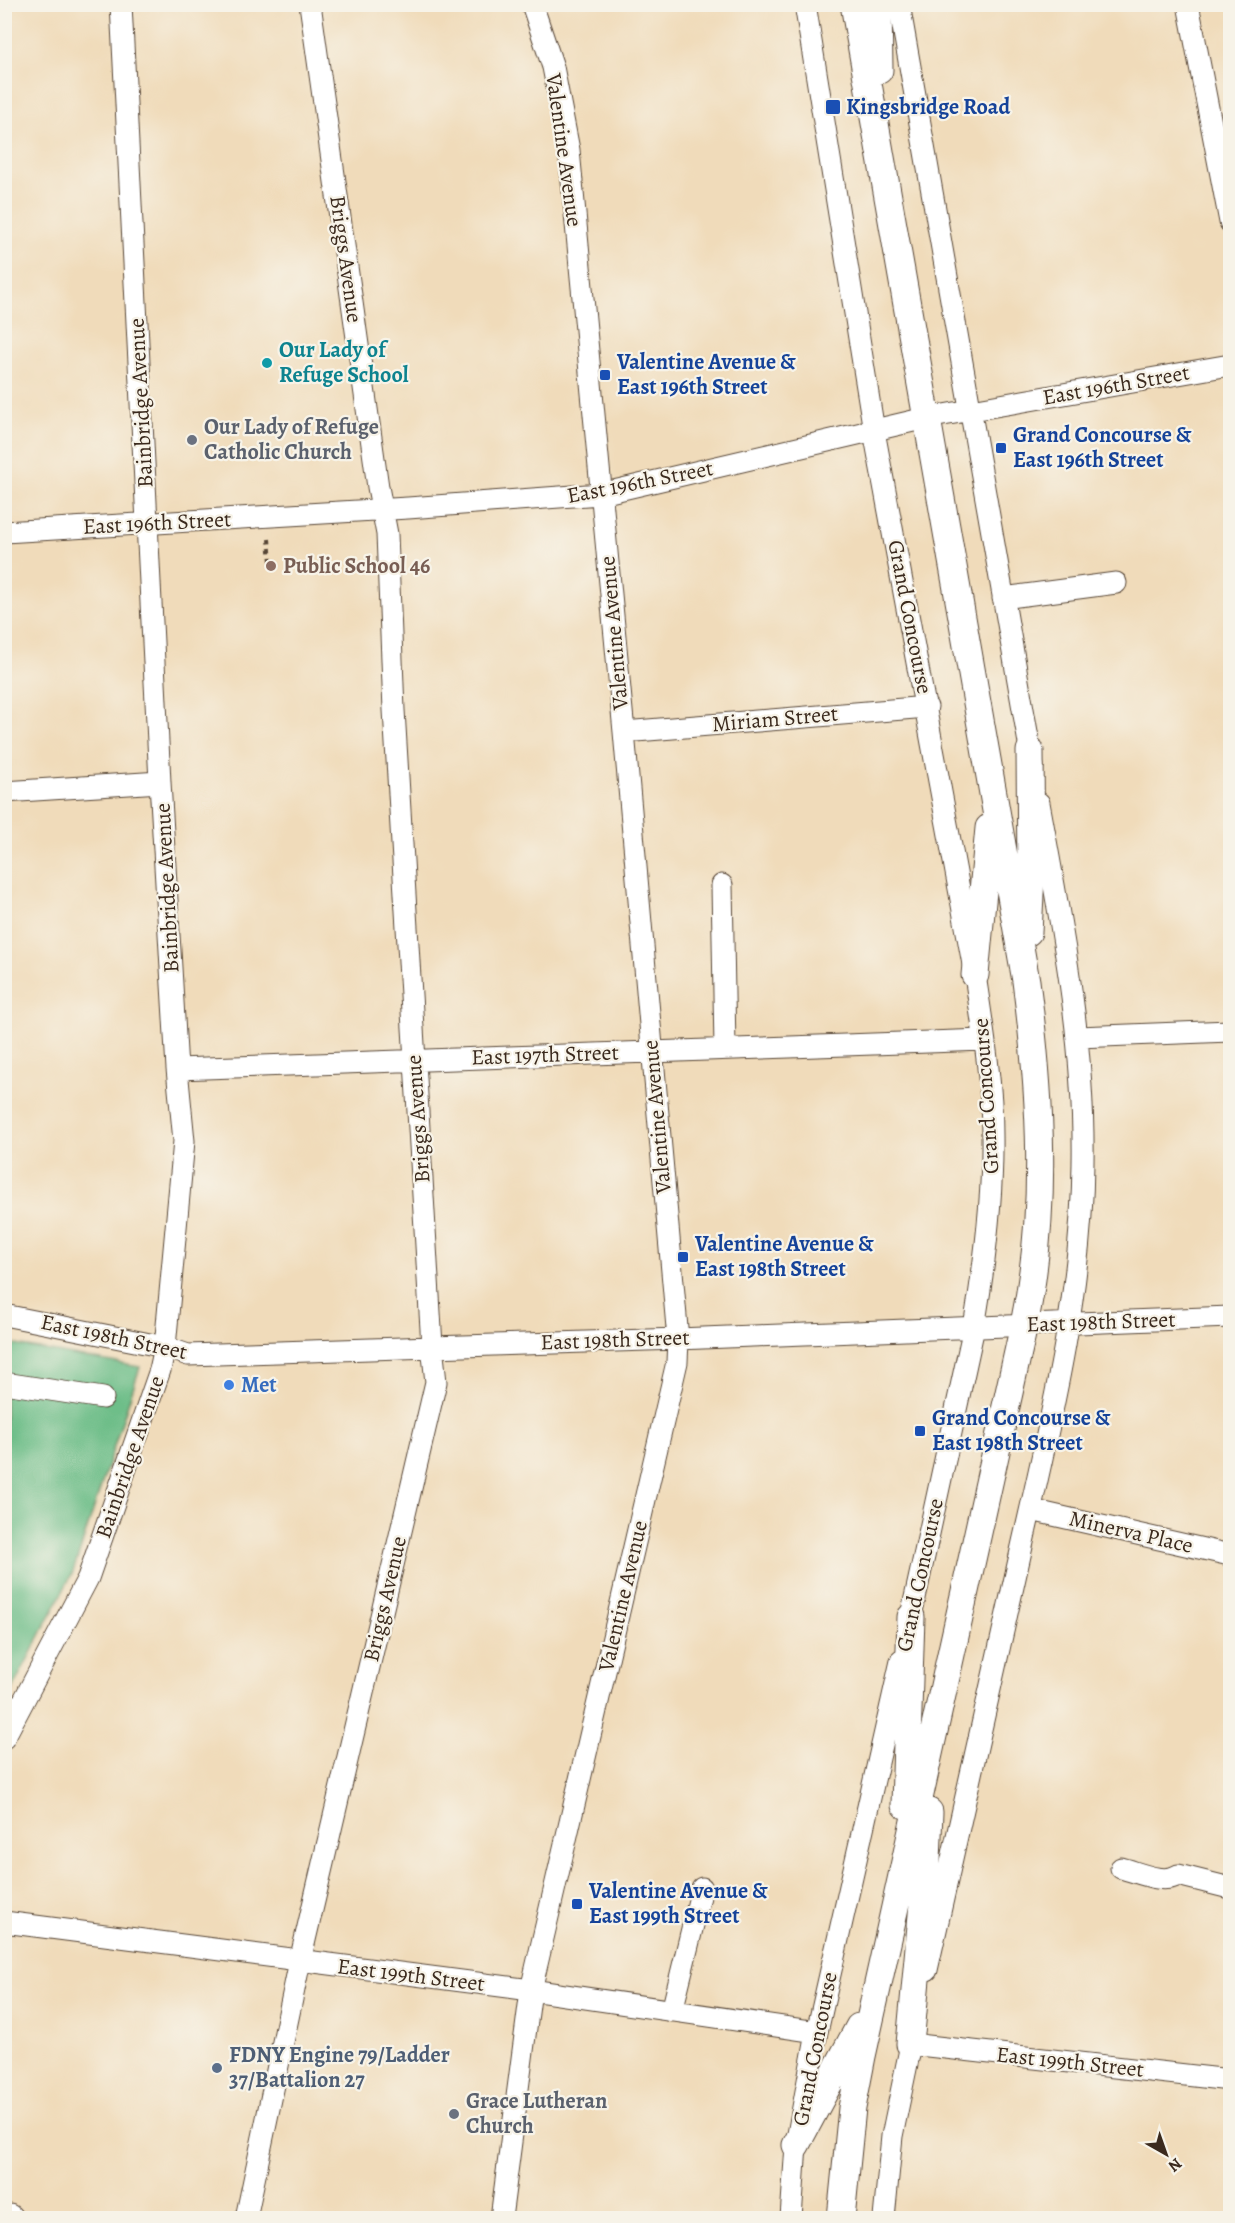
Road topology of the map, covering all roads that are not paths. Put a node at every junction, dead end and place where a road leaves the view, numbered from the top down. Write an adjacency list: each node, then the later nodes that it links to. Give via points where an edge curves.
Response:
1 (121, 4): 19 (street, Bainbridge Avenue)
2 (310, 4): 18 (street, Briggs Avenue)
3 (532, 4): 17 (street, Valentine Avenue, via 553,67 569,150)
4 (805, 4): 16 (street, Grand Concourse)
5 (836, 4): 10 (main road)
6 (854, 4): 10 (main road)
7 (878, 4): 11 (main road)
8 (899, 4): 14 (street)
9 (1188, 4): 12 (street)
10 (873, 106): 11 (main road)
11 (880, 146): 15 (main road)
12 (1230, 222)
13 (1230, 365): 14 (street, East 196th Street)
14 (970, 409): 15 (street, East 196th Street); 22 (street)
15 (926, 418): 16 (street, East 196th Street); 28 (main road)
16 (874, 431): 17 (street, East 196th Street); 23 (street, Grand Concourse)
17 (600, 494): 18 (street, East 196th Street); 24 (street, Valentine Avenue)
18 (381, 509): 19 (street, East 196th Street); 37 (street, Briggs Avenue, via 387,534)
19 (147, 524): 20 (street, East 196th Street); 26 (street, Bainbridge Avenue)
20 (4, 532)
21 (1116, 583): 22 (street)
22 (1003, 598): 25 (street)
23 (927, 707): 24 (street, Miriam Street); 30 (street, Grand Concourse)
24 (624, 732): 36 (street, Valentine Avenue)
25 (1030, 751): 31 (main road, via 1031,876); 33 (street)
26 (160, 782): 27 (street); 38 (street, Bainbridge Avenue)
27 (4, 792)
28 (993, 794): 30 (main road); 31 (main road)
29 (722, 885): 35 (street)
30 (975, 975): 34 (street, Grand Concourse)
31 (1026, 981): 42 (main road, via 1038,1097 1040,1197 1033,1284)
32 (1230, 1031): 33 (street)
33 (1078, 1037): 41 (street, via 1083,1166)
34 (984, 1040): 35 (street, East 197th Street); 43 (street, Grand Concourse, via 993,1133 992,1184)
35 (725, 1048): 36 (street, East 197th Street)
36 (651, 1051): 37 (street, East 197th Street); 44 (street, Valentine Avenue)
37 (415, 1060): 38 (street, East 197th Street); 45 (street, Briggs Avenue)
38 (177, 1069): 46 (street, Bainbridge Avenue, via 184,1141)
39 (4, 1315): 46 (street, East 198th Street)
40 (1230, 1317): 41 (street, East 198th Street)
41 (1070, 1323): 42 (street, East 198th Street); 49 (street)
42 (1024, 1325): 43 (street, East 198th Street); 53 (main road)
43 (974, 1328): 44 (street, East 198th Street); 51 (street, Grand Concourse)
44 (678, 1339): 45 (street, East 198th Street); 60 (street, Valentine Avenue, via 677,1362)
45 (432, 1346): 46 (street, East 198th Street, via 188,1355); 59 (street, Briggs Avenue, via 436,1382)
46 (165, 1347): 52 (street, Bainbridge Avenue, via 88,1578)
47 (4, 1383): 48 (street)
48 (103, 1398)
49 (1031, 1510): 50 (street, Minerva Place); 64 (street)
50 (1230, 1555)
51 (911, 1617): 54 (main road); 63 (street, Grand Concourse)
52 (4, 1738)
53 (933, 1738): 54 (main road); 64 (main road, via 927,1861)
54 (903, 1868): 61 (main road)
55 (1121, 1868): 57 (street, via 1164,1879 1178,1875)
56 (702, 1887): 62 (street)
57 (1230, 1888)
58 (4, 1922): 59 (street, East 199th Street)
59 (300, 1961): 60 (street, East 199th Street); 69 (street, Briggs Avenue)
60 (531, 1990): 62 (street, East 199th Street); 70 (street, Valentine Avenue)
61 (873, 1999): 66 (main road); 72 (main road, via 852,2108)
62 (672, 2011): 63 (street, East 199th Street)
63 (817, 2032): 66 (street, Grand Concourse)
64 (910, 2044): 65 (street, East 199th Street); 73 (street, via 892,2136)
65 (1230, 2080)
66 (796, 2145): 71 (street, Grand Concourse)
67 (4, 2218): 68 (main road)
68 (9, 2218)
69 (246, 2218)
70 (501, 2218)
71 (790, 2218)
72 (842, 2218)
73 (884, 2218)

